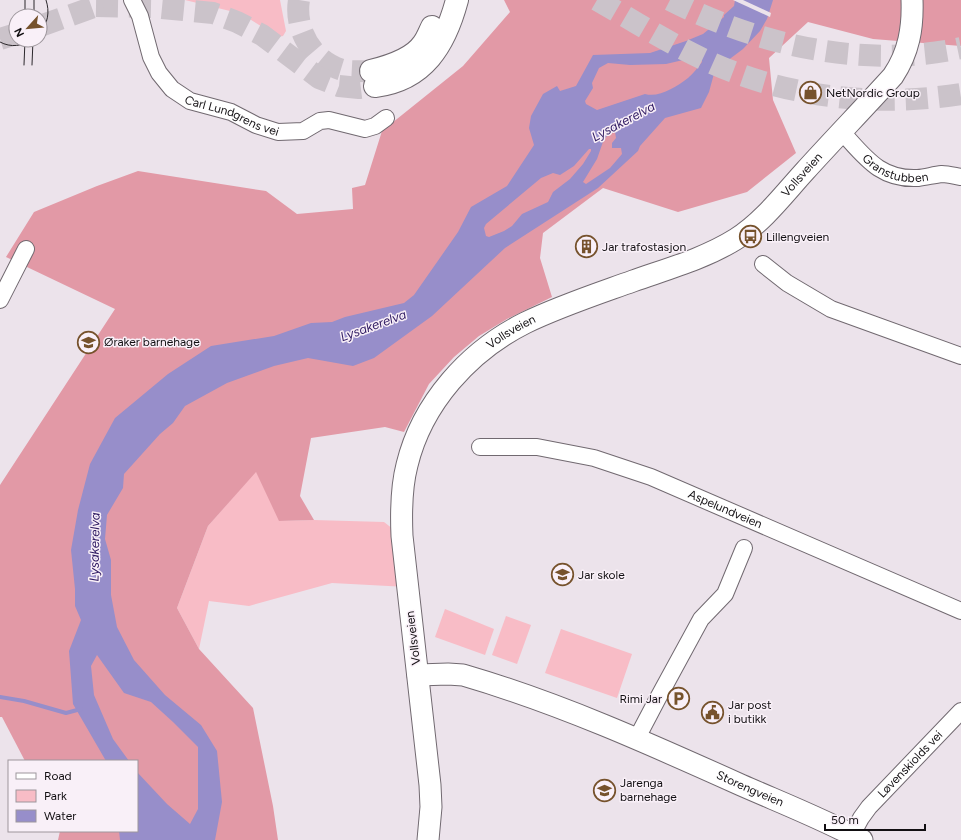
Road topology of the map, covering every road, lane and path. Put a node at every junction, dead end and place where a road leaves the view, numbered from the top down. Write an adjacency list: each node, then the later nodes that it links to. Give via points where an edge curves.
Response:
1 (132, 0): 5 (street, Carl Lundgrens vei, via 140,16 156,68 172,89 190,101 231,112 256,125 278,132 302,131 320,121 329,120 365,129)
2 (442, 0): 3 (highway, via 423,45 373,79 385,85 423,66 436,51 447,31)
3 (457, 0)
4 (912, 0): 6 (main road, Vollsveien, via 911,36 903,59 893,76)
5 (386, 118)
6 (842, 132): 7 (street, Granstubben, via 874,166 888,174 904,178 943,174); 15 (main road, Vollsveien, via 771,208 737,238 701,256 524,323 481,351 443,390 418,432 408,460 403,488 402,536)
7 (961, 177)
8 (26, 249): 10 (street)
9 (763, 264): 11 (street, via 787,283 831,308)
10 (0, 300)
11 (961, 356)
12 (480, 447): 14 (street, Aspelundveien, via 537,447 594,458 651,477)
13 (744, 548): 17 (street, via 724,594 701,619)
14 (961, 611)
15 (418, 675): 17 (main road, Storengveien, via 463,675 558,707); 19 (main road, Vollsveien, via 430,785)
16 (961, 711): 18 (street, Løvenskiolds vei, via 869,807 861,818)
17 (637, 738): 18 (main road, Storengveien, via 826,821)
18 (854, 838)
19 (428, 840)

